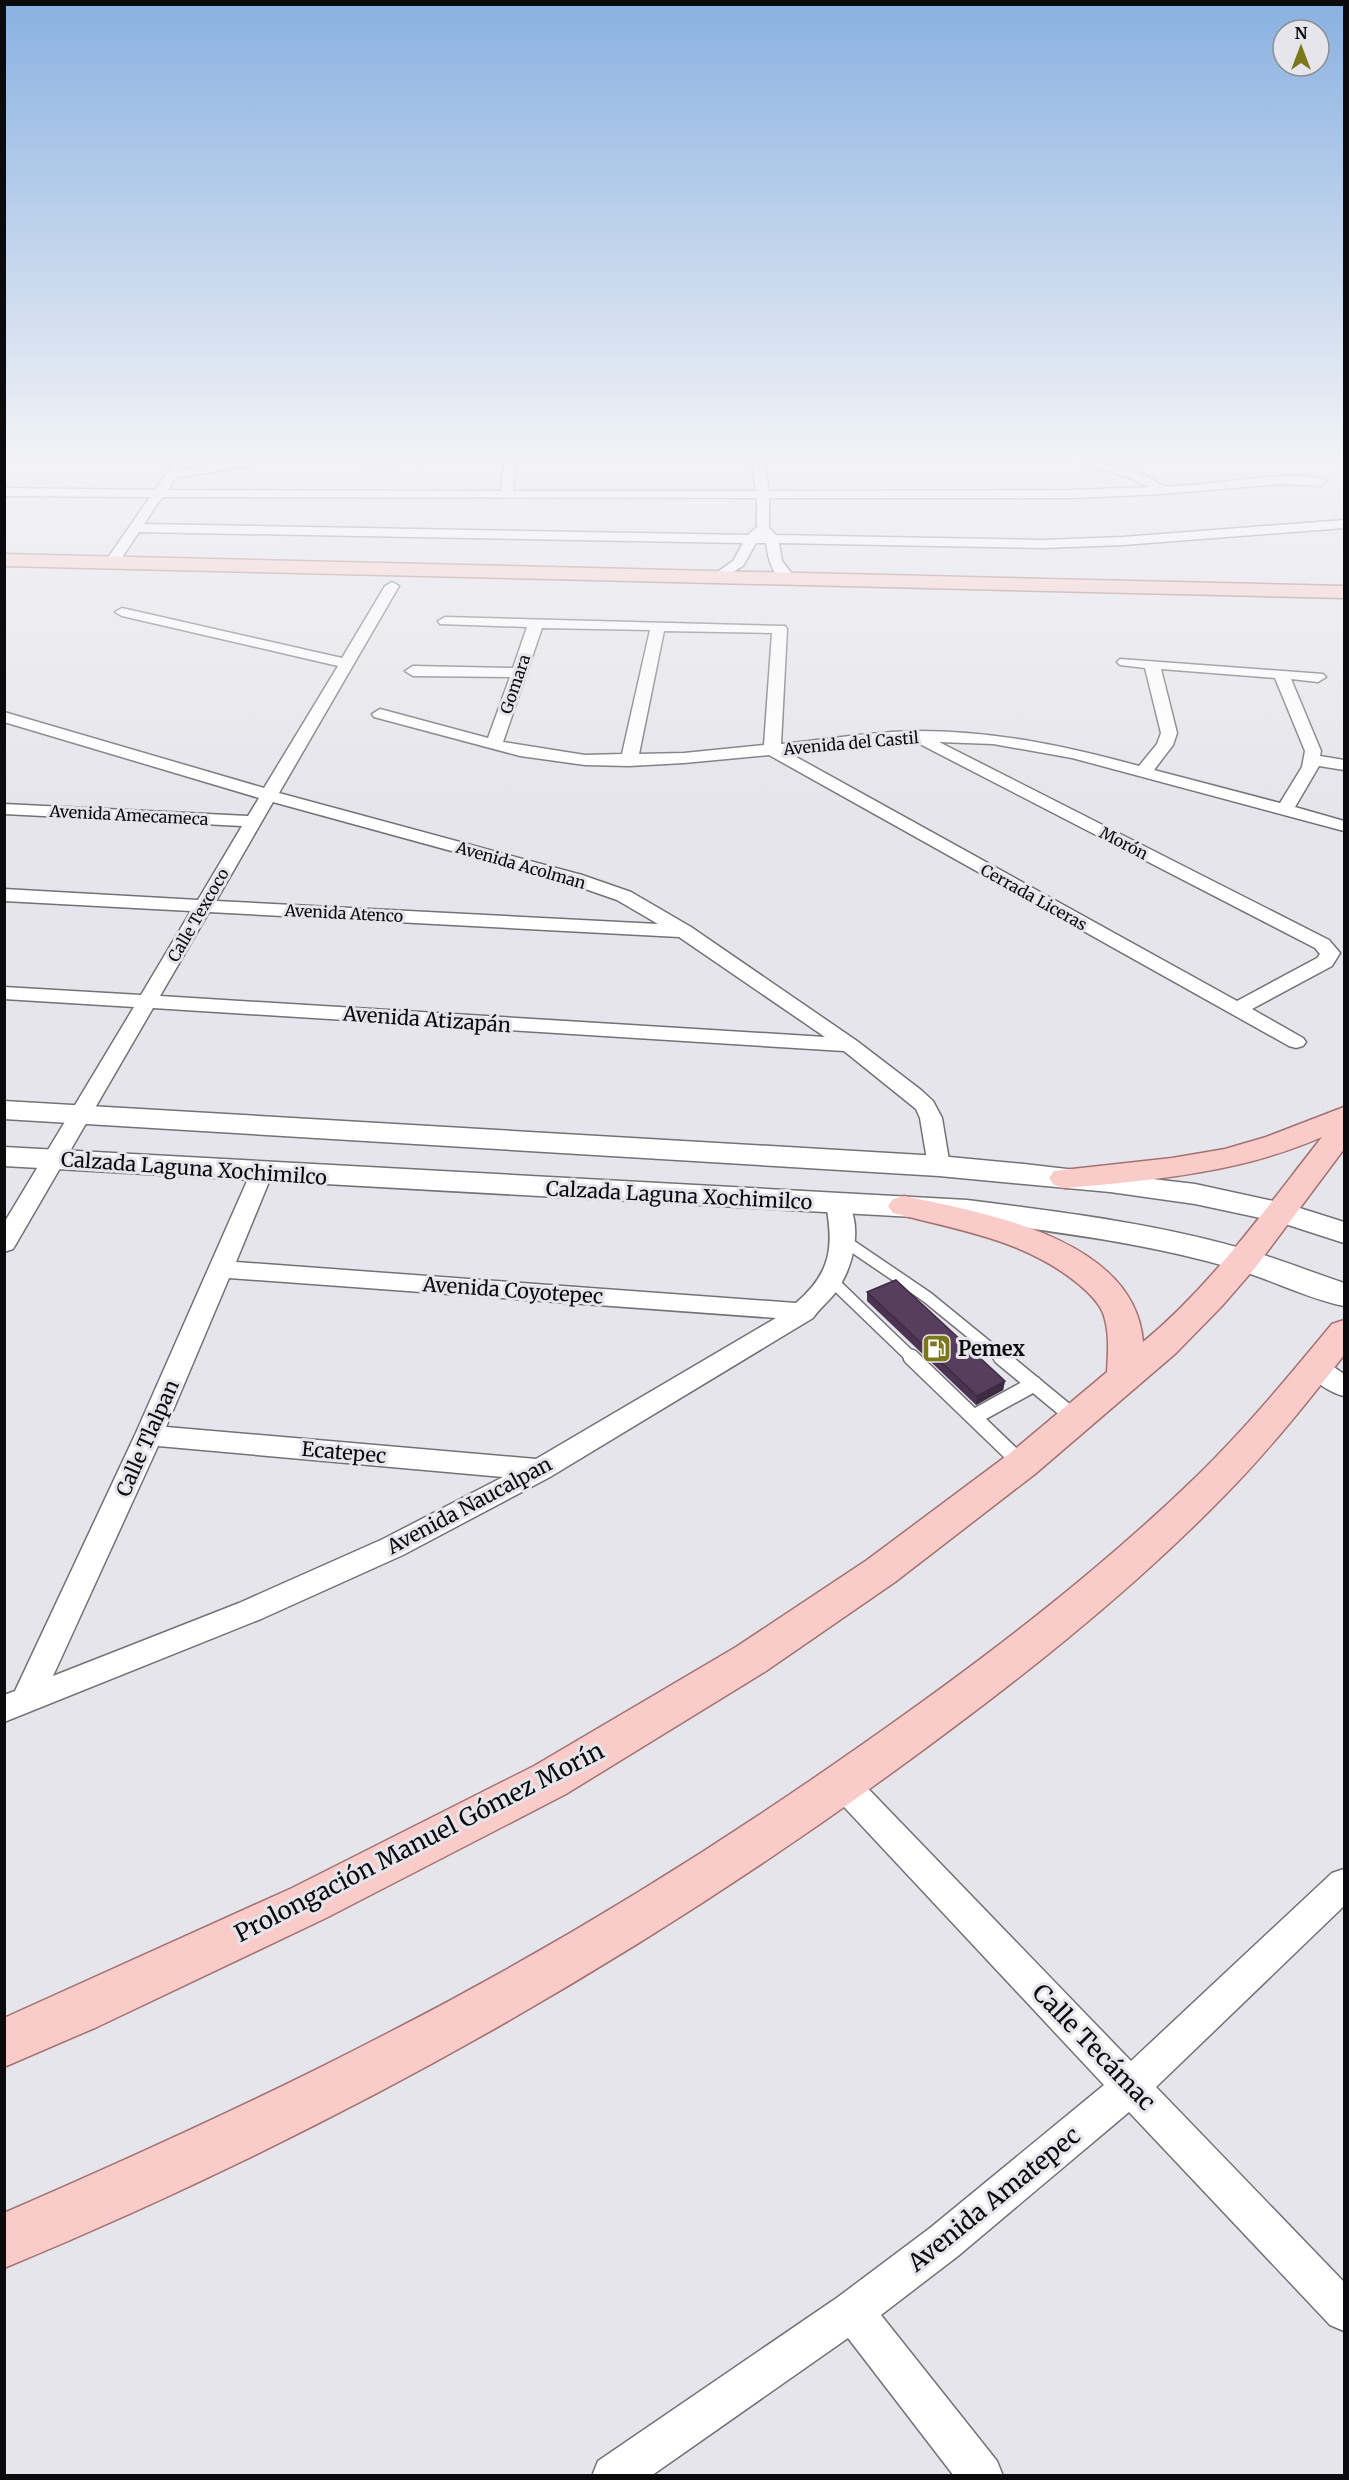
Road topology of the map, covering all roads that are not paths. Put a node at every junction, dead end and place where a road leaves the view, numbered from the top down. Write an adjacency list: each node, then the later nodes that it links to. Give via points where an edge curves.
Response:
1 (4, 577): 7 (main road)
2 (288, 577): 7 (main road)
3 (671, 577): 4 (main road)
4 (716, 578): 5 (main road)
5 (789, 579): 6 (main road)
6 (834, 580): 9 (main road, via 815,588 700,586); 10 (main road)
7 (274, 583): 8 (main road)
8 (392, 586): 9 (main road); 17 (street, Calle Texcoco)
9 (610, 591): 11 (main road)
10 (1344, 592)
11 (1339, 607)
12 (122, 612): 17 (street)
13 (445, 621): 14 (street)
14 (536, 623): 15 (street); 20 (street, Gomara)
15 (658, 626): 29 (street, via 780,629); 31 (street)
16 (1125, 662): 18 (street)
17 (346, 663): 34 (street, Calle Texcoco)
18 (1152, 664): 21 (street); 33 (street, via 1169,733 1165,745)
19 (413, 671): 20 (street)
20 (520, 673): 28 (street, Gomara)
21 (1281, 674): 22 (street); 30 (street, via 1310,741)
22 (1318, 677)
23 (380, 714): 28 (street, Avenida del Castil)
24 (4, 717): 27 (street, Avenida Acolman)
25 (16, 736): 27 (street)
26 (916, 736): 29 (street, Avenida del Castil); 33 (street, Avenida del Castil, via 984,738 1032,745); 46 (street, Morón, via 1322,944 1330,953 1325,962)
27 (76, 739): 34 (street, Avenida Acolman)
28 (494, 745): 31 (street, Avenida del Castil, via 553,757)
29 (772, 750): 31 (street, Avenida del Castil); 46 (street, Cerrada Liceras)
30 (1313, 760): 32 (street); 36 (street)
31 (629, 761)
32 (1344, 765)
33 (1144, 771): 36 (street, Avenida del Castil)
34 (268, 795): 39 (street, Calle Texcoco); 43 (street, Avenida Acolman, via 575,879 624,896)
35 (4, 809): 39 (street, Avenida Amecameca)
36 (1285, 810): 37 (street, Avenida del Castil)
37 (1318, 818): 38 (street, Avenida del Castil); 40 (street, Avenida del Castil)
38 (1344, 820)
39 (253, 821): 42 (street, Calle Texcoco)
40 (1344, 826)
41 (4, 895): 42 (street, Avenida Atenco)
42 (204, 905): 43 (street, Avenida Atenco); 45 (street, Calle Texcoco)
43 (684, 931): 48 (street, Avenida Acolman)
44 (4, 993): 45 (street, Avenida Atizapán)
45 (148, 1001): 48 (street, Avenida Atizapán); 50 (street, Calle Texcoco)
46 (1236, 1009): 47 (street, Cerrada Liceras)
47 (1296, 1042)
48 (850, 1045): 55 (street, Avenida Acolman, via 925,1106 931,1118)
49 (4, 1110): 50 (main road)
50 (81, 1114): 54 (street, Calle Texcoco); 55 (main road)
51 (1344, 1116): 57 (main road, via 1277,1144 1222,1159)
52 (1344, 1129): 60 (main road, Prolongación Manuel Gómez Morín)
53 (4, 1156): 54 (main road, Calzada Laguna Xochimilco)
54 (55, 1159): 56 (main road, Calzada Laguna Xochimilco); 63 (street, Calle Texcoco)
55 (939, 1166): 57 (main road)
56 (262, 1172): 58 (main road, Calzada Laguna Xochimilco); 65 (street, Calle Tlalpan)
57 (1065, 1178): 60 (main road)
58 (838, 1204): 59 (main road, Calzada Laguna Xochimilco); 62 (street, Avenida Naucalpan)
59 (904, 1206): 64 (main road, Calzada Laguna Xochimilco, via 1038,1219 1171,1242); 70 (main road, via 1010,1232 1043,1244 1077,1264 1102,1287 1119,1311 1126,1338)
60 (1280, 1212): 61 (main road); 64 (main road, Prolongación Manuel Gómez Morín)
61 (1344, 1233)
62 (843, 1240): 66 (street, Avenida Naucalpan); 72 (lane, via 927,1297)
63 (4, 1244)
64 (1243, 1260): 67 (main road, Calzada Laguna Xochimilco); 70 (main road, Prolongación Manuel Gómez Morín, via 1172,1336)
65 (222, 1269): 68 (street, Avenida Coyotepec); 75 (street, Calle Tlalpan)
66 (832, 1281): 68 (street, Avenida Naucalpan); 73 (lane)
67 (1344, 1295)
68 (804, 1312): 77 (street, Avenida Naucalpan)
69 (1344, 1332): 71 (main road)
70 (1125, 1376): 74 (main road, Prolongación Manuel Gómez Morín)
71 (1330, 1377): 79 (main road, via 1263,1431 1193,1503 1107,1581 973,1690)
72 (1034, 1384): 73 (lane); 74 (lane)
73 (974, 1418): 76 (lane)
74 (1076, 1418): 76 (main road, Prolongación Manuel Gómez Morín)
75 (149, 1435): 77 (street, Ecatepec); 78 (street, Calle Tlalpan)
76 (1022, 1464): 81 (main road, Prolongación Manuel Gómez Morín, via 881,1571 751,1659 550,1780 309,1903)
77 (540, 1470): 78 (street, Avenida Naucalpan, via 393,1546 250,1611)
78 (15, 1705)
79 (843, 1784): 82 (street, Calle Tecámac); 83 (main road, via 670,1898 504,1996 334,2088)
80 (1344, 1884): 82 (street, Avenida Amatepec)
81 (4, 2043)
82 (1131, 2086): 84 (street, Avenida Amatepec, via 944,2242); 85 (street, Calle Tecámac)
83 (4, 2241)
84 (852, 2311): 86 (street, Avenida Amatepec); 87 (street)
85 (1344, 2311)
86 (613, 2475)
87 (982, 2475)

